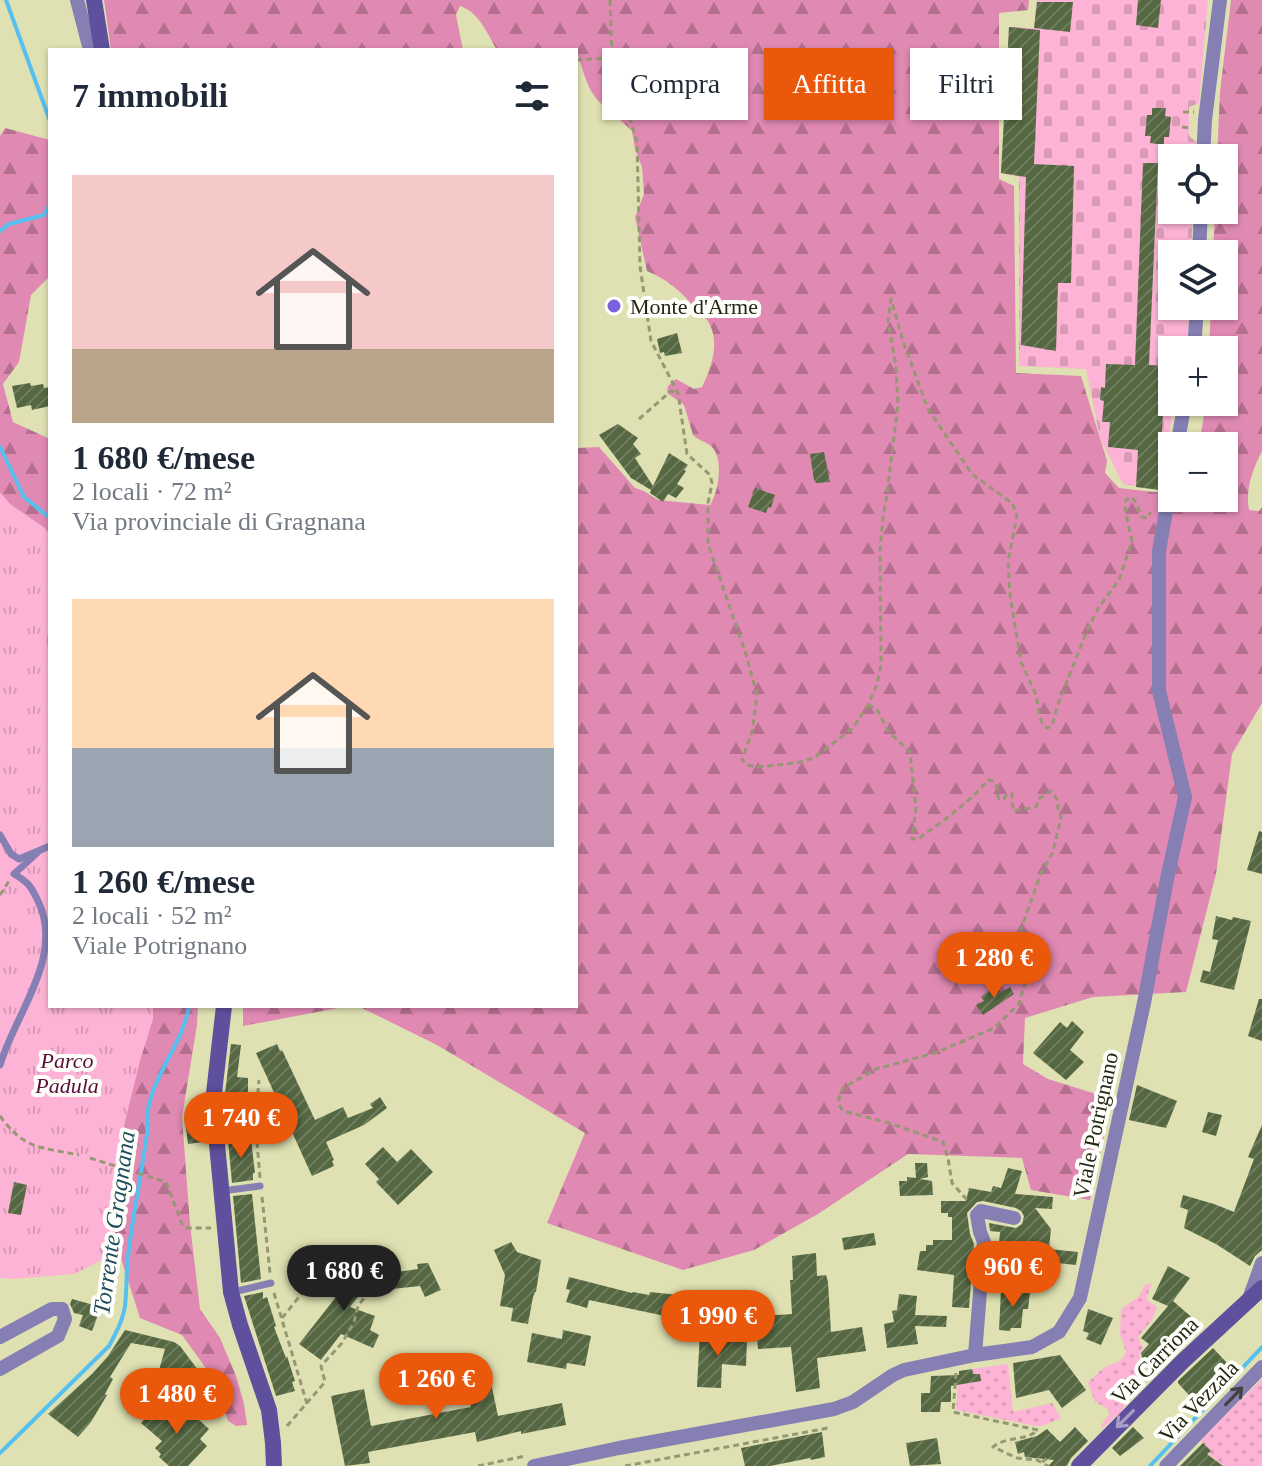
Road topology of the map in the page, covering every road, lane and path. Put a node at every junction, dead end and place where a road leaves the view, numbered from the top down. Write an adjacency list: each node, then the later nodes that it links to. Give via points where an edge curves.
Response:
1 (77, 0): 5 (street)
2 (94, 0): 6 (main road)
3 (610, 0): 7 (path)
4 (1220, 0): 11 (street)
5 (89, 48)
6 (102, 48)
7 (612, 48)
8 (602, 59): 9 (path)
9 (578, 60)
10 (630, 120): 12 (path, via 637,142 640,266 651,341)
11 (1204, 144)
12 (678, 393): 13 (path, via 671,391); 16 (path, via 687,454 710,475 708,544 757,695 742,760 757,767 814,758 853,728)
13 (639, 419)
14 (1152, 510): 16 (path, via 1142,517 1135,501 1126,500 1132,541 1119,580 1088,628 1047,728 1021,662 1010,595 1008,562 1017,515 1012,503 972,474 928,409 891,299 888,321 898,404 880,548 881,665)
15 (1166, 512): 43 (street, Viale Potrignano, via 1159,551 1159,691 1185,797 1080,1298 1059,1332 1046,1340)
16 (868, 705): 32 (path, via 910,752 916,808 912,839 960,809 988,780 997,785 999,799 1012,794 1013,811 1036,807 1051,791 1058,801 1061,817 1053,852 1020,932 1027,942 1035,939 1019,1004 994,1028 935,1053 876,1069 843,1088 839,1098 843,1111 943,1142 952,1183)
17 (0, 835): 19 (lane, via 19,859)
18 (48, 848): 19 (lane)
19 (37, 853): 20 (lane)
20 (14, 874): 21 (path); 23 (lane, via 29,883 46,929 38,977)
21 (0, 895)
22 (224, 1008): 27 (main road)
23 (0, 1065)
24 (259, 1080): 26 (path)
25 (0, 1116): 28 (path, via 22,1141)
26 (255, 1127): 27 (street); 30 (path)
27 (214, 1132): 31 (main road)
28 (79, 1155)
29 (90, 1158): 34 (path, via 166,1182 186,1228)
30 (260, 1186): 31 (lane); 38 (path)
31 (222, 1191): 34 (main road)
32 (977, 1215): 33 (street, via 981,1211); 43 (street, via 984,1242)
33 (1014, 1218)
34 (225, 1225): 39 (main road)
35 (329, 1260): 41 (path)
36 (1262, 1263): 40 (street)
37 (381, 1276): 47 (path, via 358,1306 342,1343 321,1366 325,1382)
38 (271, 1283): 39 (lane); 41 (path)
39 (231, 1292): 48 (main road)
40 (1256, 1292): 55 (main road, Via Carriona, one-way to 55)
41 (282, 1318): 47 (path)
42 (0, 1337): 45 (street, via 52,1309 62,1309 65,1319 58,1336)
43 (975, 1355): 53 (street, Viale Potrignano, via 904,1370 834,1409)
44 (1262, 1367): 56 (street, Via Vezzala, one-way to 44)
45 (0, 1369)
46 (957, 1369): 50 (path, via 953,1412 1038,1430 993,1447)
47 (307, 1404): 48 (path)
48 (278, 1437): 51 (main road); 52 (main road)
49 (1049, 1457): 50 (path)
50 (1042, 1462): 54 (path)
51 (267, 1466)
52 (274, 1466)
53 (534, 1466)
54 (1048, 1466)
55 (1079, 1466)
56 (1166, 1466)

